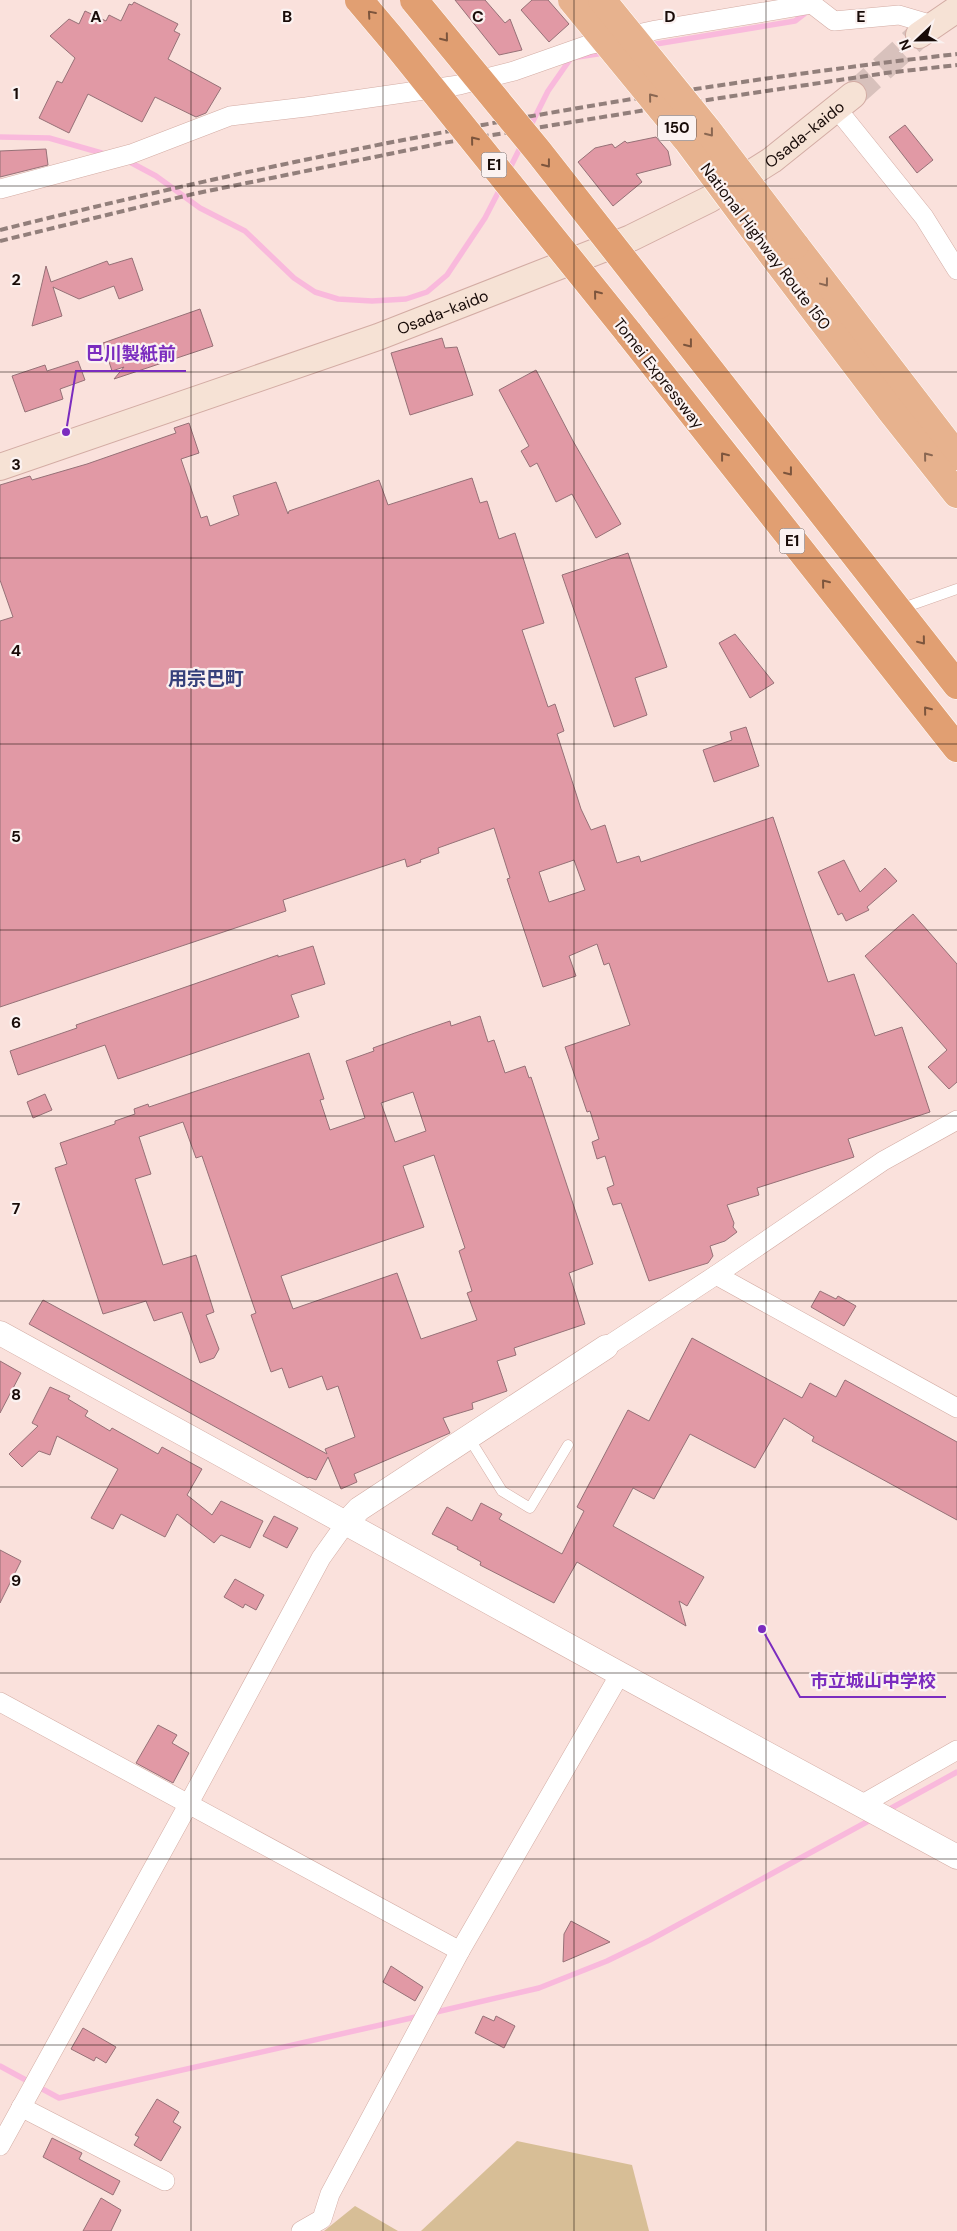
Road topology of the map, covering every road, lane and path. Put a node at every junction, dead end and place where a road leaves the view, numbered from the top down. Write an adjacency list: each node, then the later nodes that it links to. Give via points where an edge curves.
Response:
1 (359, 0): 17 (highway, Tomei Expressway / E1, one-way to 1, bridge, via 628,332)
2 (414, 0): 15 (highway, E1, one-way to 15, bridge, via 538,151)
3 (572, 0): 9 (highway, National Highway Route 150 / 150, one-way to 3, bridge, via 687,140)
4 (602, 0): 9 (highway, National Highway Route 150 / 150, one-way to 9, bridge, via 706,128)
5 (957, 8): 6 (main road)
6 (926, 30): 8 (street, via 899,15 834,21 812,4 656,30 588,45 514,71 459,85 230,116 131,154)
7 (845, 102): 10 (street); 12 (main road, Osada-kaido, via 772,160 710,199 632,238 378,337)
8 (0, 189)
9 (786, 253): 11 (highway, National Highway Route 150 / 150, one-way to 11); 13 (highway, National Highway Route 150 / 150, one-way to 9, via 891,411)
10 (957, 270)
11 (957, 456)
12 (0, 467)
13 (957, 494)
14 (957, 589): 15 (lane)
15 (897, 610): 16 (highway, E1, one-way to 16)
16 (957, 685)
17 (957, 748)
18 (956, 1120): 19 (street, via 883,1161)
19 (716, 1276): 21 (street); 22 (street)
20 (0, 1333): 25 (street)
21 (606, 1347): 23 (street)
22 (957, 1408)
23 (469, 1438): 24 (lane, via 502,1491 530,1508); 25 (street, via 359,1509)
24 (568, 1445)
25 (346, 1523): 26 (street); 30 (street, via 321,1558)
26 (620, 1674): 29 (street); 32 (street)
27 (0, 1702): 30 (street)
28 (957, 1750): 29 (street)
29 (861, 1804): 31 (street)
30 (188, 1805): 32 (street); 33 (street)
31 (957, 1857)
32 (460, 1951): 36 (street, via 330,2194 322,2219)
33 (21, 2107): 34 (street); 35 (street)
34 (0, 2146)
35 (165, 2181)
36 (301, 2231)

